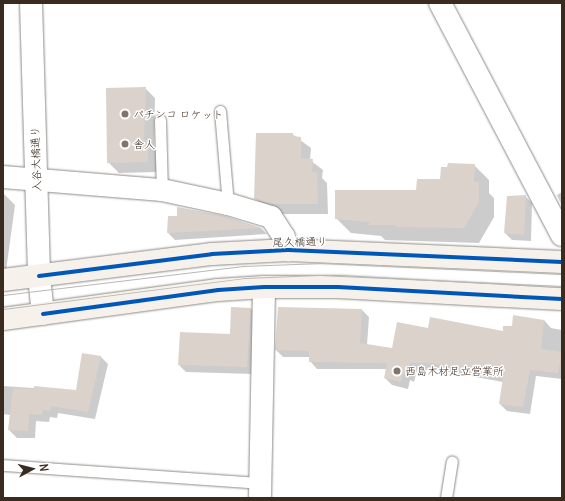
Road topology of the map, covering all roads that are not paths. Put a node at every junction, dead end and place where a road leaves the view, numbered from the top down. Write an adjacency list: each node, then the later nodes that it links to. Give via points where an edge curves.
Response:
1 (31, 3): 6 (street, 入谷大橋通り)
2 (440, 3): 9 (street)
3 (220, 111): 8 (lane)
4 (160, 120): 7 (lane)
5 (3, 177): 6 (street)
6 (37, 179): 7 (street); 12 (street, 入谷大橋通り)
7 (162, 190): 8 (street)
8 (228, 204): 10 (street, via 271,217 284,237)
9 (562, 235)
10 (288, 250): 11 (main road, 尾久橋通り); 12 (main road, 尾久橋通り, via 212,254)
11 (562, 262)
12 (39, 276): 13 (main road, 尾久橋通り); 16 (street, 入谷大橋通り)
13 (3, 280)
14 (264, 287): 15 (main road, via 338,287); 16 (main road, via 218,290); 20 (street)
15 (562, 299)
16 (43, 314): 17 (main road)
17 (3, 319)
18 (452, 461): 21 (lane)
19 (3, 465): 20 (lane)
20 (260, 491)
21 (446, 498)

